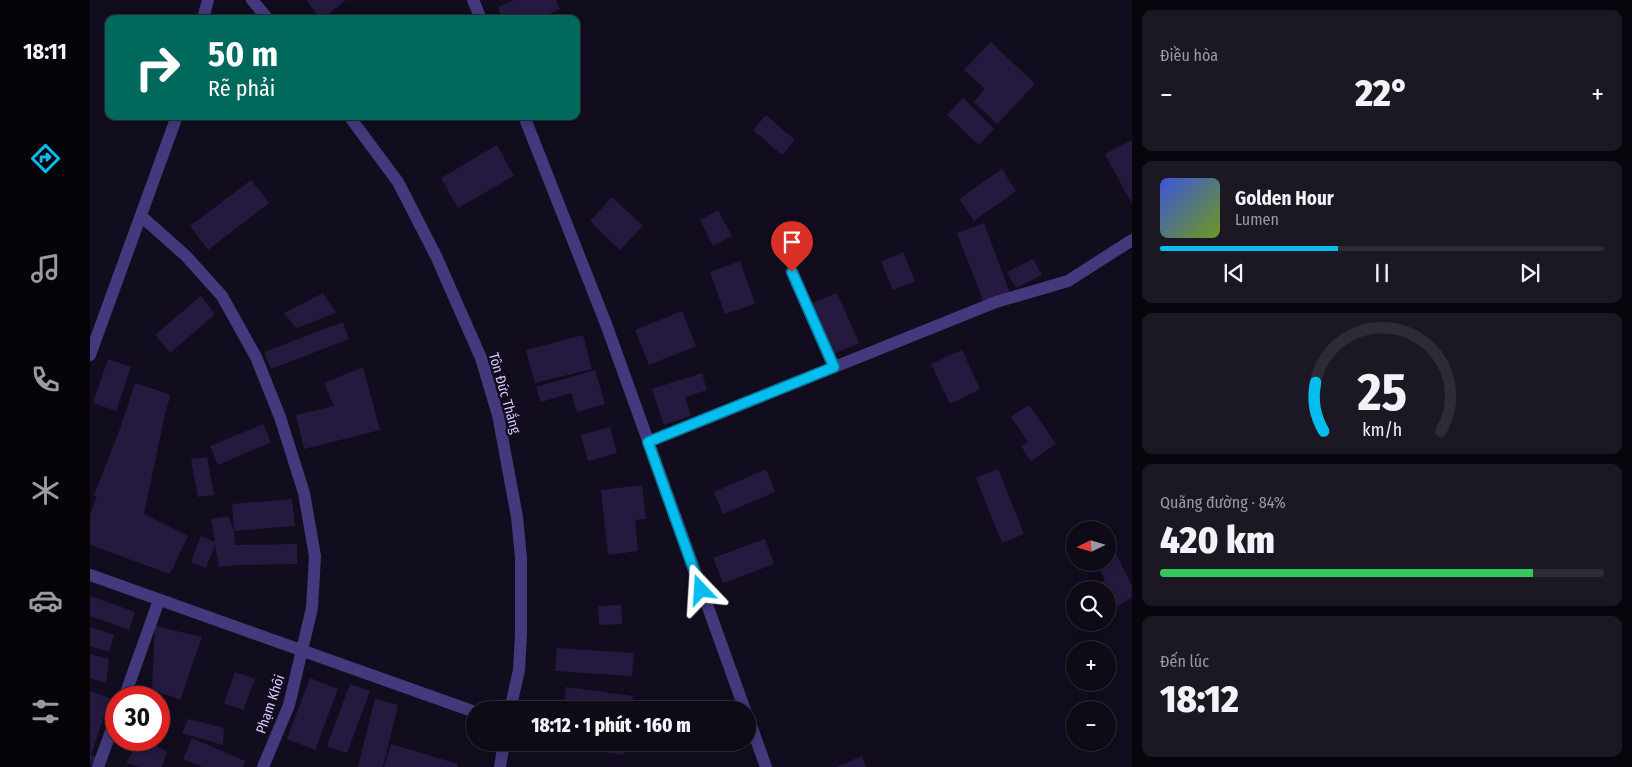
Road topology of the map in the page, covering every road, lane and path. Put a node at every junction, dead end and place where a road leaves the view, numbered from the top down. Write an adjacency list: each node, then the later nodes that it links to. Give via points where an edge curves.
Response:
1 (208, 0): 4 (street)
2 (252, 0): 5 (street)
3 (473, 0): 6 (street)
4 (204, 15)
5 (265, 15)
6 (479, 15)
7 (176, 120): 10 (street)
8 (352, 120): 20 (street, Tôn Đức Thắng, via 398,182 436,256 481,358 498,415 522,558 521,634)
9 (526, 120): 15 (street, via 606,324)
10 (141, 216): 13 (street); 18 (street, Phạm Khôi, via 186,256 222,296 256,357 280,417 304,493 315,556 312,608)
11 (1132, 240): 14 (street, via 1068,281 996,302)
12 (792, 272): 14 (street)
13 (90, 355)
14 (834, 367): 15 (street)
15 (648, 442): 21 (street)
16 (90, 575): 17 (street)
17 (160, 600): 18 (street); 19 (street)
18 (302, 650): 22 (street); 27 (street, Phạm Khôi, via 289,704)
19 (128, 686)
20 (512, 701)
21 (742, 701)
22 (466, 709)
23 (756, 739): 29 (street)
24 (105, 748): 26 (street)
25 (503, 751): 28 (street)
26 (98, 767)
27 (263, 767)
28 (500, 767)
29 (766, 767)

